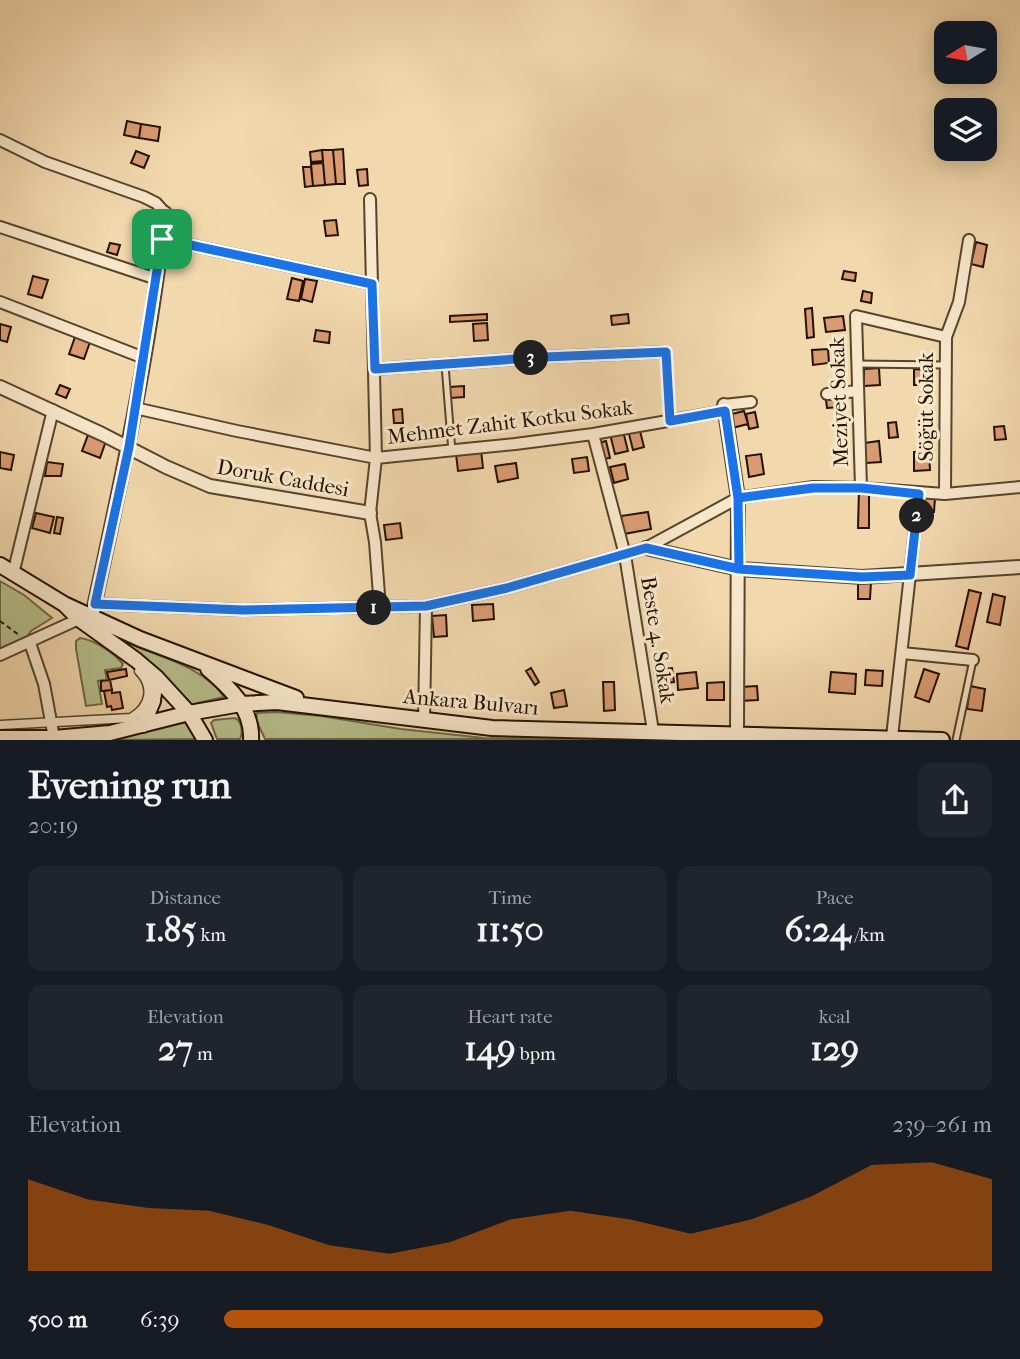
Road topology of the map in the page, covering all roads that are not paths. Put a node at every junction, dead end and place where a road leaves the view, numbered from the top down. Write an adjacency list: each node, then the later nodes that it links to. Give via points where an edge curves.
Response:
1 (0, 140): 3 (street, via 45,162 144,197)
2 (370, 199): 8 (street)
3 (165, 213): 5 (street)
4 (0, 227): 7 (street)
5 (162, 239): 7 (street); 8 (street)
6 (969, 240): 10 (street, Söğüt Sokak, via 958,302)
7 (157, 279): 12 (street)
8 (372, 284): 16 (street)
9 (0, 302): 12 (street)
10 (946, 337): 13 (street, Meziyet Sokak, via 856,316); 15 (street, Söğüt Sokak)
11 (666, 352): 14 (street); 24 (lane)
12 (144, 358): 21 (street)
13 (857, 364): 15 (lane); 18 (street, Meziyet Sokak)
14 (445, 365): 16 (street); 27 (lane)
15 (946, 365): 32 (street, Söğüt Sokak)
16 (375, 369): 28 (street)
17 (0, 387): 23 (street, Doruk Caddesi)
18 (858, 391): 19 (street); 30 (street, Meziyet Sokak)
19 (827, 394)
20 (751, 402): 22 (street, Mehmet Zahit Kotku Sokak)
21 (135, 408): 26 (street); 28 (street, Mehmet Zahit Kotku Sokak)
22 (725, 408): 24 (street, Mehmet Zahit Kotku Sokak); 33 (street)
23 (52, 410): 26 (street, Doruk Caddesi); 40 (street)
24 (670, 421): 25 (street, Mehmet Zahit Kotku Sokak)
25 (593, 434): 27 (street, Mehmet Zahit Kotku Sokak); 36 (street, Beste 4. Sokak)
26 (129, 447): 34 (street, Doruk Caddesi, via 210,486); 44 (street)
27 (452, 452): 28 (street, Mehmet Zahit Kotku Sokak)
28 (376, 458): 34 (street)
29 (1020, 487): 32 (street)
30 (861, 488): 31 (street); 33 (street, via 813,488)
31 (919, 494): 32 (street); 41 (street)
32 (945, 494)
33 (738, 498): 35 (street); 39 (street)
34 (370, 513): 43 (street)
35 (646, 548): 36 (street); 39 (street)
36 (625, 555): 42 (street); 58 (street, Beste 4. Sokak)
37 (0, 565): 40 (main road)
38 (1020, 567): 41 (street)
39 (739, 569): 41 (street, via 862,577); 59 (street)
40 (13, 574): 44 (main road)
41 (910, 575): 46 (street)
42 (426, 606): 43 (street); 54 (street)
43 (380, 608): 44 (street)
44 (85, 615): 45 (street); 49 (main road); 50 (main road); 57 (street, via 145,676 149,693 131,718)
45 (30, 643): 47 (street); 57 (street, via 44,684)
46 (902, 653): 48 (street); 60 (street)
47 (0, 655)
48 (973, 660): 65 (lane)
49 (199, 661): 51 (main road); 52 (main road)
50 (156, 677): 53 (main road); 56 (main road)
51 (241, 704): 52 (main road, Ankara Bulvarı); 53 (main road, Ankara Bulvarı); 63 (main road, via 250,722)
52 (314, 705): 54 (main road, Ankara Bulvarı)
53 (189, 713): 56 (main road, Ankara Bulvarı); 62 (main road)
54 (424, 721): 58 (main road, Ankara Bulvarı, via 492,728)
55 (0, 725): 57 (street)
56 (143, 725): 57 (main road, Ankara Bulvarı, via 110,733)
57 (52, 730): 61 (main road, Ankara Bulvarı)
58 (653, 731): 59 (main road, Ankara Bulvarı)
59 (737, 733): 60 (main road, Ankara Bulvarı)
60 (892, 737): 64 (main road, Ankara Bulvarı)
61 (0, 738)
62 (205, 740)
63 (251, 740)
64 (942, 740)
65 (956, 740)

